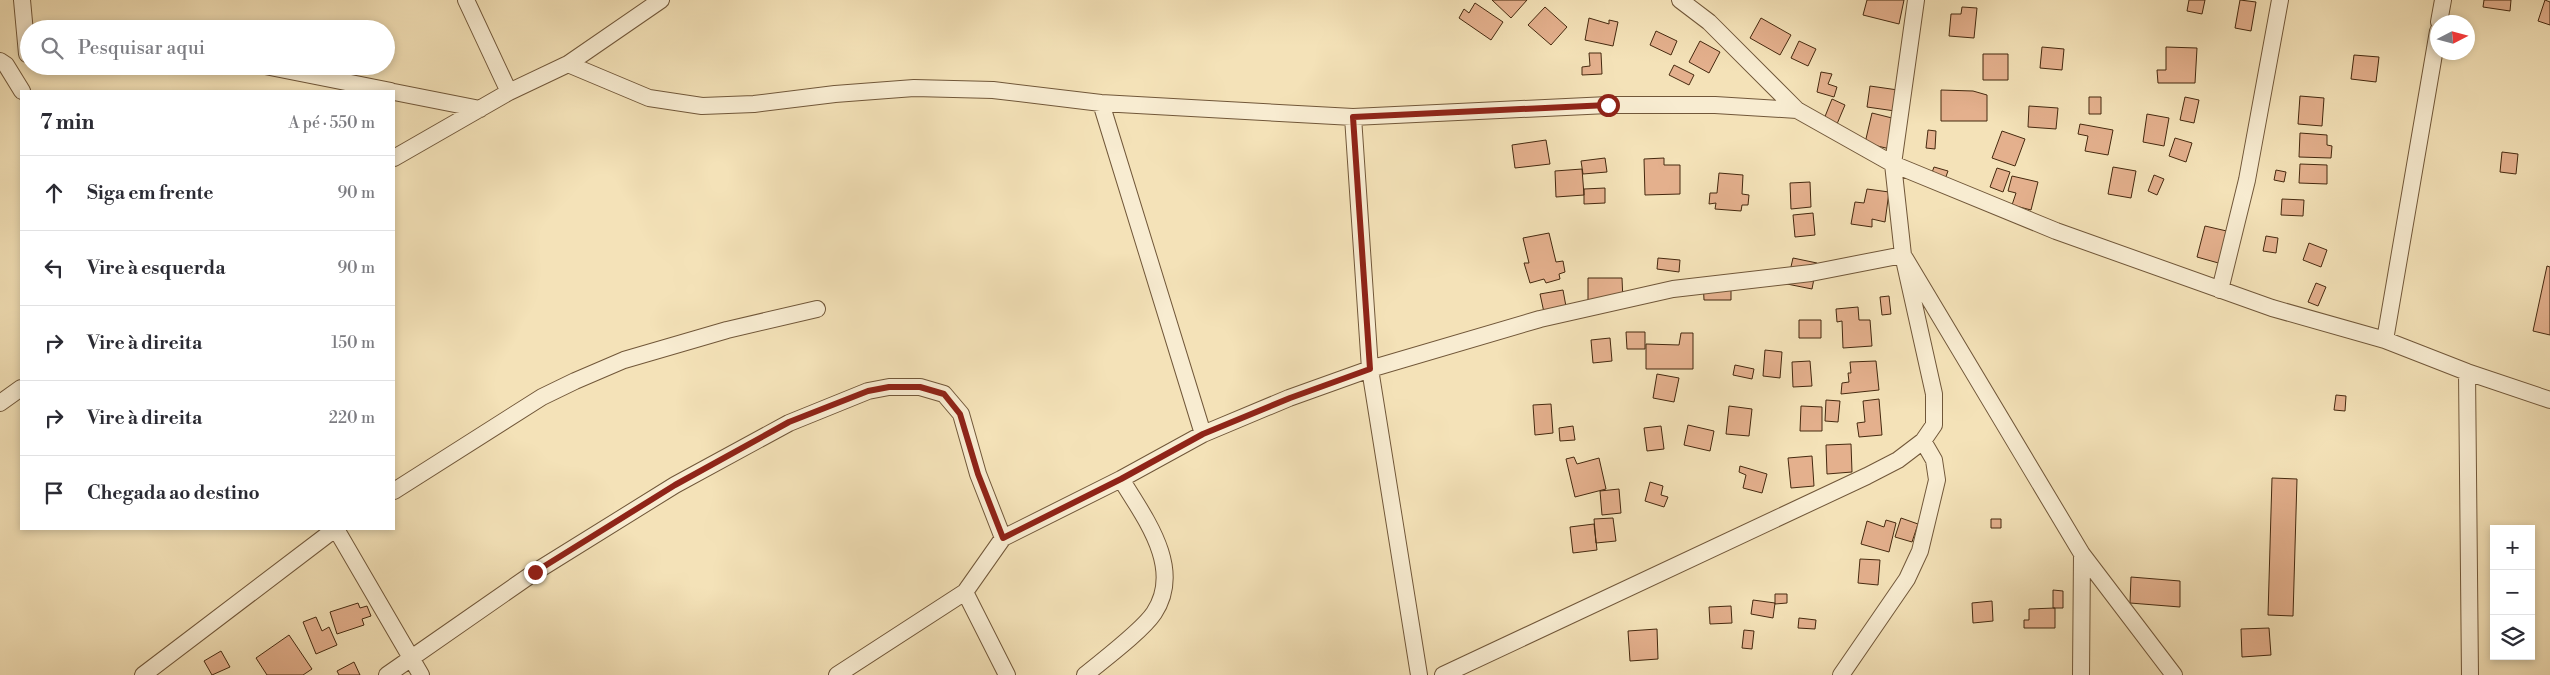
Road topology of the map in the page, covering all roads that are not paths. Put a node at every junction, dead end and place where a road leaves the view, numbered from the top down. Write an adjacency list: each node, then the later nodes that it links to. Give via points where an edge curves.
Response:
1 (22, 0): 9 (street)
2 (466, 0): 17 (street)
3 (661, 0): 13 (street)
4 (1680, 0): 21 (street, via 1709,22)
5 (1916, 0): 24 (street)
6 (2280, 0): 26 (street, via 2247,180)
7 (2443, 0): 8 (street)
8 (2440, 15)
9 (24, 20)
10 (20, 57): 12 (street)
11 (2433, 60): 28 (street)
12 (3, 63): 15 (street)
13 (568, 64): 17 (street); 19 (street, via 649,98 702,106 914,88 993,90)
14 (309, 75): 16 (street)
15 (21, 90)
16 (382, 90)
17 (509, 92): 20 (street)
18 (395, 93): 20 (street)
19 (1101, 103): 22 (street); 34 (street)
20 (480, 109): 23 (street)
21 (1797, 110): 22 (street, via 1608,105); 24 (street)
22 (1353, 117): 29 (street)
23 (395, 157)
24 (1892, 164): 25 (street); 26 (street, via 2056,231)
25 (1903, 255): 29 (street, via 1811,273 1673,289 1540,319); 35 (street, via 1934,394 1934,425); 41 (street)
26 (2220, 290): 28 (street)
27 (817, 309): 37 (street, via 727,330 624,360 575,381 542,397)
28 (2385, 340): 30 (street)
29 (1370, 369): 34 (street); 50 (street)
30 (2467, 372): 32 (street); 55 (street)
31 (20, 389): 33 (street)
32 (2550, 400)
33 (0, 403)
34 (1203, 434): 36 (street)
35 (1924, 441): 51 (street, via 1898,460 1867,476); 52 (street, via 1934,460 1937,480 1920,551 1907,579)
36 (1121, 479): 40 (street); 49 (street, via 1154,535 1162,559 1162,599 1153,615)
37 (395, 491)
38 (335, 530): 44 (street)
39 (337, 530): 43 (street)
40 (1003, 538): 42 (street); 43 (street, via 978,474 960,414 944,394 920,387 868,391 789,422 675,485 535,572)
41 (2082, 554): 53 (street); 54 (street)
42 (965, 592): 47 (street); 48 (street)
43 (409, 657): 45 (street); 46 (street)
44 (143, 675)
45 (387, 675)
46 (421, 675)
47 (837, 675)
48 (1007, 675)
49 (1085, 675)
50 (1419, 675)
51 (1444, 675)
52 (1841, 675)
53 (2081, 675)
54 (2174, 675)
55 (2470, 675)

